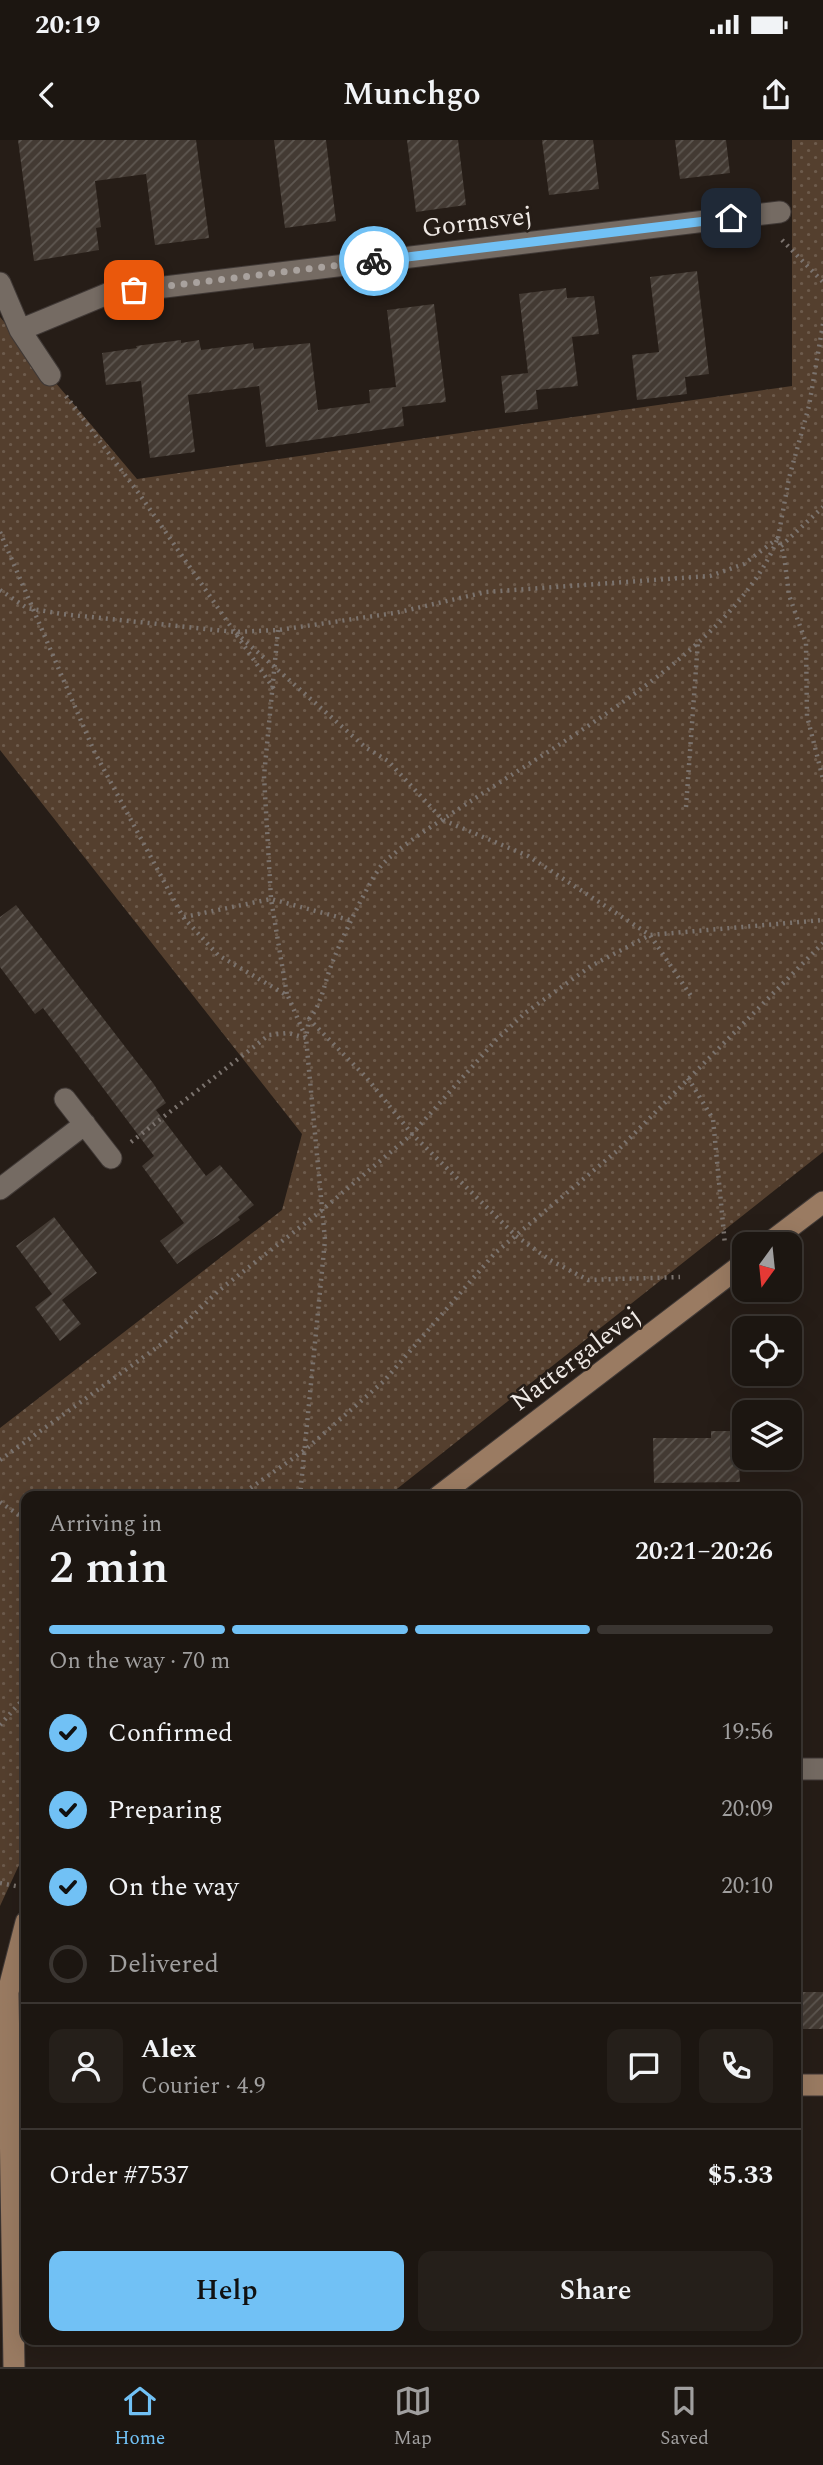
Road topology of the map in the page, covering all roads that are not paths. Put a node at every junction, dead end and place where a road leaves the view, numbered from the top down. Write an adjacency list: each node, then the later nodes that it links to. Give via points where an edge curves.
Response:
1 (780, 212): 3 (street, Gormsvej, via 107,294)
2 (0, 283): 3 (street)
3 (20, 330): 4 (street)
4 (50, 375)
5 (65, 1099): 6 (street)
6 (85, 1124): 7 (street); 8 (street)
7 (111, 1158)
8 (0, 1189)
9 (823, 1202): 10 (street)
10 (784, 1232)
11 (732, 1272): 12 (street, Nattergalevej)
12 (446, 1491)
13 (801, 1769): 14 (street)
14 (823, 1769)
15 (21, 1941): 18 (street, via 8,1992)
16 (801, 2085): 17 (street)
17 (823, 2085)
18 (12, 2094): 19 (street)
19 (14, 2367)

